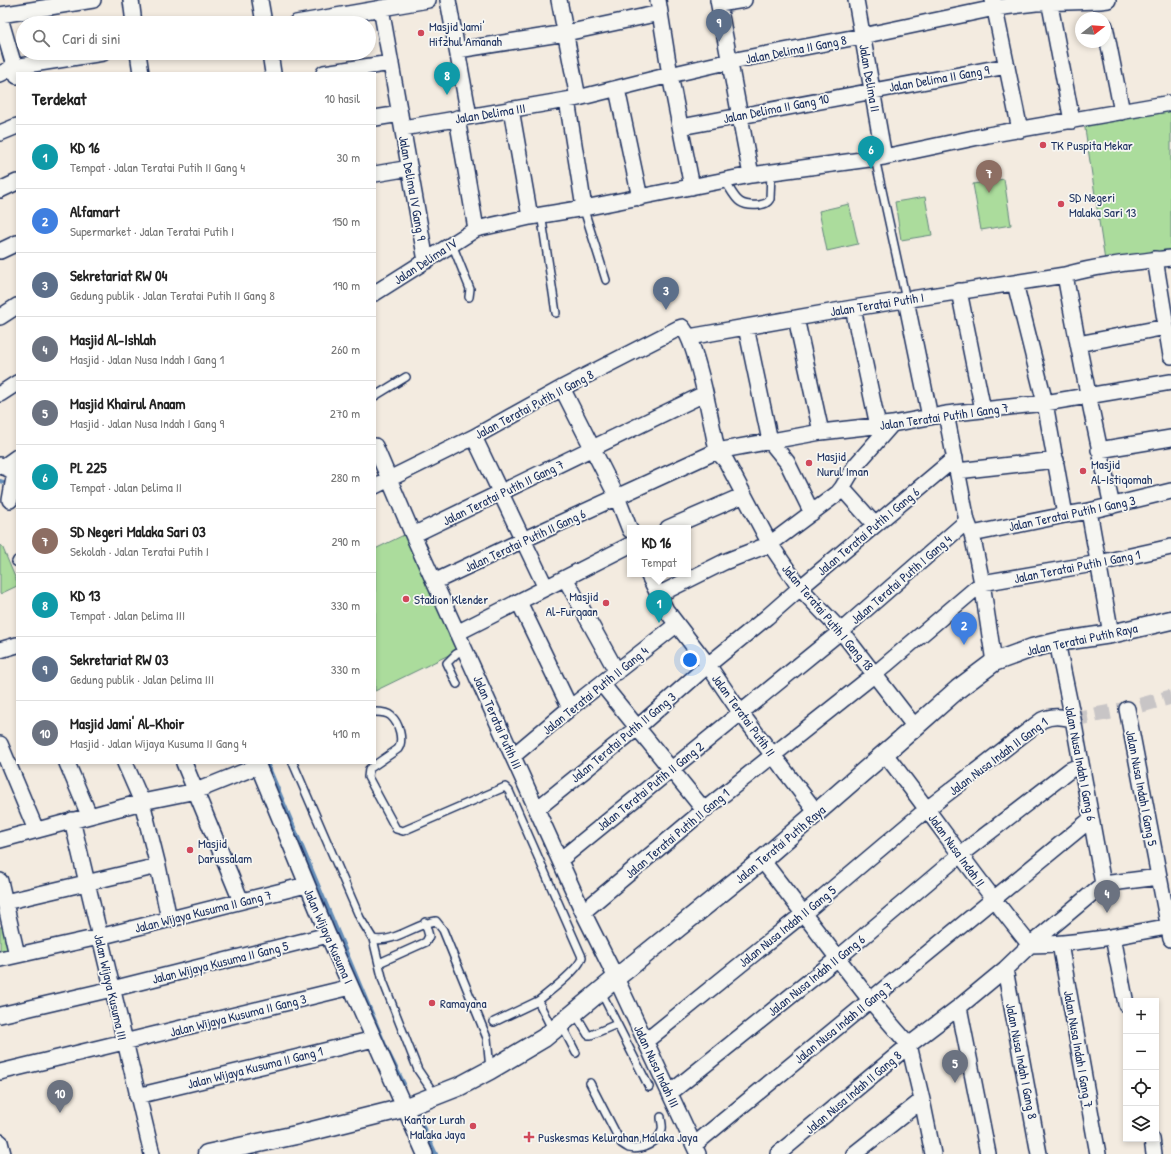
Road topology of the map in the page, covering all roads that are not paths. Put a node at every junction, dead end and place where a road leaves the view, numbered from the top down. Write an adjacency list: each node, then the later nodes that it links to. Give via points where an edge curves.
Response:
1 (93, 0): 16 (street)
2 (131, 0): 17 (street)
3 (260, 0): 18 (street)
4 (428, 0): 14 (street)
5 (448, 0): 24 (street)
6 (559, 0): 21 (street)
7 (744, 0): 10 (street)
8 (856, 0): 22 (street, Jalan Delima II)
9 (1104, 1): 11 (street, Jalan Delima II Gang 8); 15 (street)
10 (719, 2): 28 (street)
11 (1049, 2): 12 (street, Jalan Delima II Gang 8); 47 (street)
12 (994, 4): 22 (street, Jalan Delima II Gang 8); 30 (street)
13 (659, 6): 21 (street); 36 (street)
14 (381, 8): 19 (street); 29 (street, Jalan Delima IV Gang 9)
15 (1104, 12)
16 (0, 15)
17 (133, 16)
18 (263, 16)
19 (336, 16)
20 (0, 18): 31 (street)
21 (566, 33): 24 (street); 39 (street)
22 (862, 36): 28 (street, Jalan Delima II Gang 8); 38 (street, Jalan Delima II)
23 (1109, 48): 42 (street)
24 (458, 50): 44 (street)
25 (71, 60): 31 (street)
26 (139, 60): 32 (street)
27 (271, 60): 33 (street)
28 (731, 61): 36 (street, Jalan Delima III); 43 (street)
29 (391, 63): 34 (street); 46 (street, Jalan Delima IV Gang 9)
30 (1007, 66): 38 (street, Jalan Delima II Gang 9); 50 (street)
31 (16, 72): 35 (street)
32 (141, 72)
33 (273, 72)
34 (331, 72)
35 (0, 74)
36 (670, 75): 37 (street, Jalan Delima III); 49 (street)
37 (617, 89): 39 (street, Jalan Delima III); 61 (street)
38 (872, 90): 43 (street, Jalan Delima II Gang 10); 52 (street, Jalan Delima II)
39 (572, 99): 41 (street, Jalan Delima III); 62 (street)
40 (1171, 102): 42 (street, Jalan Delima IV)
41 (511, 109): 44 (street, Jalan Delima III); 63 (street)
42 (1122, 112): 47 (street, Jalan Delima IV)
43 (740, 115): 49 (street, Jalan Delima II Gang 10); 56 (street)
44 (463, 117): 46 (street, Jalan Delima III); 64 (street)
45 (376, 118): 46 (street, Jalan Delima III)
46 (401, 121): 53 (street, Jalan Delima IV Gang 9)
47 (1072, 121): 50 (street, Jalan Delima IV)
48 (16, 126): 51 (street)
49 (681, 127): 59 (street)
50 (1020, 130): 52 (street, Jalan Delima IV)
51 (0, 134)
52 (880, 157): 54 (street, Jalan Delima IV); 77 (lane)
53 (410, 168): 55 (street); 70 (street, Jalan Delima IV Gang 9)
54 (771, 172): 56 (street, Jalan Delima IV); 57 (lane, via 770,199 765,204 742,204)
55 (376, 174)
56 (751, 175): 57 (street, Jalan Delima IV)
57 (725, 181): 59 (street, Jalan Delima IV)
58 (16, 182): 60 (street)
59 (692, 187): 61 (street, Jalan Delima IV)
60 (0, 190)
61 (640, 198): 62 (street, Jalan Delima IV)
62 (584, 208): 63 (street, Jalan Delima IV)
63 (536, 219): 64 (street, Jalan Delima IV); 72 (lane, via 585,213); 80 (lane)
64 (473, 231): 66 (street, Jalan Delima IV)
65 (16, 243): 67 (street)
66 (452, 244): 70 (street, Jalan Delima IV); 76 (lane, via 470,289)
67 (0, 251)
68 (1171, 258): 69 (street, Jalan Teratai Putih I)
69 (1156, 259): 71 (street, Jalan Teratai Putih I, via 1096,267); 84 (street)
70 (426, 261): 74 (street, Jalan Delima IV)
71 (1066, 275): 73 (street, Jalan Teratai Putih I); 86 (street)
72 (606, 280)
73 (1015, 283): 75 (street, Jalan Teratai Putih I); 96 (street)
74 (376, 288)
75 (959, 291): 77 (street, Jalan Teratai Putih I); 97 (street)
76 (469, 297)
77 (906, 300): 79 (street, Jalan Teratai Putih I); 99 (street)
78 (16, 307): 81 (street)
79 (853, 308): 82 (street, Jalan Teratai Putih I); 100 (street)
80 (556, 313)
81 (0, 317)
82 (796, 318): 83 (street, Jalan Teratai Putih I); 101 (street)
83 (746, 327): 85 (street, Jalan Teratai Putih I); 104 (street)
84 (1166, 328): 86 (street); 87 (street)
85 (684, 332): 91 (street, Jalan Teratai Putih II Gang 8); 93 (street, Jalan Teratai Putih I Gang 18)
86 (1078, 344): 95 (street)
87 (1171, 356)
88 (406, 377): 94 (lane)
89 (1171, 382): 95 (street, Jalan Teratai Putih I Gang 7)
90 (16, 384): 92 (street)
91 (562, 388): 102 (street, Jalan Teratai Putih II Gang 8); 106 (street)
92 (0, 394)
93 (704, 394): 106 (street, Jalan Teratai Putih II Gang 7); 108 (street, Jalan Teratai Putih I Gang 18)
94 (376, 395)
95 (1089, 396): 96 (street, Jalan Teratai Putih I Gang 7); 107 (street)
96 (1044, 403): 97 (street, Jalan Teratai Putih I Gang 7); 109 (street)
97 (983, 410): 98 (street, Jalan Teratai Putih I Gang 7)
98 (946, 414): 99 (street, Jalan Teratai Putih I Gang 7); 110 (street)
99 (930, 417): 100 (street, Jalan Teratai Putih I Gang 7)
100 (885, 425): 101 (street, Jalan Teratai Putih I Gang 7); 114 (street)
101 (821, 432): 104 (street, Jalan Teratai Putih I Gang 7)
102 (474, 437): 112 (street, Jalan Teratai Putih II Gang 8); 116 (street)
103 (1171, 438): 107 (street)
104 (770, 441): 108 (street, Jalan Teratai Putih I Gang 7); 122 (street, via 787,462)
105 (376, 448): 112 (street, Jalan Teratai Putih III)
106 (593, 448): 116 (street, Jalan Teratai Putih II Gang 7); 118 (street)
107 (1099, 450): 120 (street)
108 (717, 451): 117 (street, Jalan Teratai Putih I Gang 18, via 726,461); 118 (street, Jalan Teratai Putih II Gang 6)
109 (1056, 460): 110 (street); 123 (street)
110 (956, 464): 126 (street, Jalan Teratai Putih I Gang 6); 127 (street)
111 (11, 469): 119 (street)
112 (389, 479): 113 (street); 128 (street, Jalan Teratai Putih III)
113 (376, 486)
114 (842, 488): 122 (street); 126 (street)
115 (1171, 491): 120 (street, Jalan Teratai Putih I Gang 3)
116 (500, 494): 128 (street, Jalan Teratai Putih II Gang 7); 129 (street)
117 (744, 495): 125 (street); 130 (street, Jalan Teratai Putih I Gang 18)
118 (617, 497): 124 (street); 129 (street, Jalan Teratai Putih II Gang 6)
119 (10, 499)
120 (1112, 506): 121 (street, Jalan Teratai Putih I Gang 3)
121 (1089, 511): 123 (street, Jalan Teratai Putih I Gang 3); 133 (street)
122 (812, 513): 130 (street)
123 (1066, 515): 127 (street, Jalan Teratai Putih I Gang 3)
124 (628, 525)
125 (675, 525)
126 (875, 525): 139 (street, Jalan Teratai Putih I Gang 6)
127 (970, 527): 137 (street); 144 (street, Jalan Teratai Putih I Gang 4)
128 (413, 535): 136 (street, Jalan Teratai Putih III)
129 (523, 540): 136 (street, Jalan Teratai Putih II Gang 6); 138 (street)
130 (770, 544): 139 (street, Jalan Teratai Putih I Gang 18); 140 (street, via 724,562)
131 (627, 547): 135 (street)
132 (1171, 547): 133 (street, Jalan Teratai Putih I Gang 1)
133 (1099, 563): 137 (street, Jalan Teratai Putih I Gang 1); 146 (street)
134 (649, 577): 140 (street, Jalan Teratai Putih II)
135 (565, 578): 138 (street); 153 (street)
136 (434, 582): 145 (street, Jalan Teratai Putih III)
137 (982, 583): 151 (street); 154 (street, Jalan Teratai Putih II Gang 1)
138 (546, 588): 141 (street)
139 (800, 588): 144 (street, Jalan Teratai Putih I Gang 18); 152 (street, Jalan Teratai Putih I Gang 6)
140 (658, 595): 143 (street, Jalan Teratai Putih II)
141 (519, 602): 145 (street); 157 (street)
142 (1171, 620): 146 (street, Jalan Teratai Putih Raya)
143 (676, 625): 152 (street, Jalan Teratai Putih II); 153 (street, Jalan Teratai Putih II Gang 4)
144 (841, 631): 154 (street, Jalan Teratai Putih I Gang 18); 160 (street, Jalan Teratai Putih I Gang 4)
145 (457, 633): 149 (street, Jalan Teratai Putih III)
146 (1111, 634): 147 (street, Jalan Teratai Putih Raya)
147 (1057, 642): 151 (street, Jalan Teratai Putih Raya); 161 (street, Jalan Nusa Indah I Gang 6)
148 (16, 645): 150 (street)
149 (465, 649): 155 (lane, via 447,663); 167 (street, Jalan Teratai Putih III)
150 (0, 650)
151 (994, 662): 163 (street, Jalan Teratai Putih Raya, via 958,689)
152 (708, 665): 160 (street, Jalan Teratai Putih II); 162 (street, Jalan Teratai Putih II Gang 3)
153 (617, 672): 156 (street, Jalan Teratai Putih II Gang 4)
154 (875, 674): 163 (street, Jalan Teratai Putih I Gang 18); 166 (street, Jalan Teratai Putih II Gang 1)
155 (457, 684)
156 (602, 684): 157 (street, Jalan Teratai Putih II Gang 4); 162 (street)
157 (570, 708): 167 (street, Jalan Teratai Putih II Gang 4)
158 (1127, 709): 190 (street, Jalan Nusa Indah I Gang 5)
159 (376, 712): 220 (lane, via 390,716 398,727 401,738 398,749 368,772 368,777 396,829 403,830 505,787 509,791 582,957 574,970)
160 (740, 712): 166 (street, Jalan Teratai Putih II); 173 (street, Jalan Teratai Putih II Gang 2)
161 (1073, 719): 174 (street, Jalan Nusa Indah I Gang 6); 178 (street, Jalan Nusa Indah II Gang 1, via 1051,716 1042,720)
162 (638, 726): 173 (street); 177 (street, Jalan Teratai Putih II Gang 3)
163 (916, 728): 165 (street, Jalan Teratai Putih Raya)
164 (0, 744): 184 (street)
165 (885, 754): 178 (street, Jalan Nusa Indah II); 180 (street, Jalan Teratai Putih Raya)
166 (772, 755): 179 (street, Jalan Teratai Putih II Gang 1); 180 (street, Jalan Teratai Putih II)
167 (513, 756): 177 (street, Jalan Teratai Putih III)
168 (67, 764): 181 (street)
169 (125, 764): 176 (street)
170 (184, 764): 175 (street)
171 (292, 764): 206 (lane, via 360,918)
172 (260, 765): 175 (street); 194 (street, Jalan Wijaya Kusuma I)
173 (671, 768): 179 (street); 187 (street, Jalan Teratai Putih II Gang 2)
174 (1082, 768): 182 (street, Jalan Nusa Indah I Gang 6); 186 (street, Jalan Nusa Indah II Gang 6, via 1070,770)
175 (196, 791): 176 (street); 196 (street)
176 (142, 802): 181 (street); 189 (street)
177 (536, 809): 187 (street, Jalan Teratai Putih III)
178 (928, 809): 186 (street, Jalan Nusa Indah II); 199 (street, Jalan Nusa Indah II Gang 5)
179 (704, 810): 198 (street, Jalan Teratai Putih II Gang 1)
180 (817, 813): 188 (street, Jalan Teratai Putih Raya)
181 (89, 815): 183 (street)
182 (1091, 819): 193 (street, Jalan Nusa Indah I Gang 6); 195 (street, Jalan Nusa Indah II Gang 7)
183 (72, 820): 184 (street); 192 (street, Jalan Wijaya Kusuma III)
184 (36, 830): 185 (street)
185 (0, 840)
186 (961, 854): 195 (street, Jalan Nusa Indah II); 210 (street, Jalan Nusa Indah II Gang 6)
187 (560, 860): 198 (street, Jalan Teratai Putih III)
188 (762, 860): 199 (street); 214 (street, Jalan Teratai Putih Raya)
189 (158, 866): 192 (street); 200 (street)
190 (1159, 877): 193 (street); 202 (street, Jalan Nusa Indah I Gang 5)
191 (0, 881): 197 (street)
192 (86, 882): 197 (street); 204 (street, Jalan Wijaya Kusuma III)
193 (1103, 884): 208 (street)
194 (306, 885): 196 (street, Jalan Wijaya Kusuma II Gang 7); 203 (street, Jalan Wijaya Kusuma I)
195 (992, 899): 208 (street, Jalan Nusa Indah II); 219 (street, Jalan Nusa Indah II Gang 7)
196 (241, 901): 200 (street, Jalan Wijaya Kusuma II Gang 7)
197 (5, 902): 209 (street)
198 (583, 912): 214 (street, Jalan Teratai Putih III)
199 (803, 914): 210 (street); 228 (street, Jalan Nusa Indah II Gang 5)
200 (169, 919): 204 (street, Jalan Wijaya Kusuma II Gang 7)
201 (425, 922): 206 (lane, via 388,939); 212 (lane, via 429,936 426,942); 232 (lane, via 436,921 443,930 487,1038)
202 (1170, 931): 205 (street)
203 (328, 935): 215 (street, Jalan Wijaya Kusuma I); 216 (street, Jalan Wijaya Kusuma II Gang 5)
204 (99, 937): 209 (street, Jalan Wijaya Kusuma II Gang 7); 216 (street, Jalan Wijaya Kusuma III)
205 (1113, 937): 207 (street); 218 (street)
206 (373, 939): 212 (lane)
207 (1060, 944): 208 (street); 254 (street, Jalan Nusa Indah I Gang 7)
208 (1030, 945): 213 (street)
209 (18, 955): 211 (street, Jalan Wijaya Kusuma II Gang 7)
210 (838, 958): 219 (street); 236 (street, Jalan Nusa Indah II Gang 6)
211 (0, 959)
212 (379, 963): 237 (lane, via 383,980 418,1070)
213 (1005, 969): 221 (street); 253 (street, Jalan Nusa Indah I Gang 8)
214 (616, 978): 217 (street, Jalan Teratai Putih Raya); 228 (street, Jalan Nusa Indah III)
215 (351, 987): 227 (street, Jalan Wijaya Kusuma I); 229 (street, Jalan Wijaya Kusuma II Gang 3)
216 (112, 990): 223 (street, Jalan Wijaya Kusuma II Gang 5); 229 (street, Jalan Wijaya Kusuma III)
217 (601, 992): 222 (street, Jalan Teratai Putih Raya); 225 (lane)
218 (1125, 998)
219 (870, 1000): 230 (street); 244 (street, Jalan Nusa Indah II Gang 7)
220 (538, 1001): 224 (lane); 226 (lane)
221 (959, 1007): 230 (street); 252 (street)
222 (575, 1013): 225 (lane, via 588,1035); 226 (street, Jalan Teratai Putih Raya)
223 (0, 1015)
224 (494, 1022)
225 (617, 1024): 235 (lane)
226 (557, 1028): 231 (lane); 232 (street, Jalan Teratai Putih Raya)
227 (374, 1039): 238 (street, Jalan Wijaya Kusuma II Gang 1); 240 (street, Jalan Wijaya Kusuma I)
228 (646, 1042): 236 (street, Jalan Nusa Indah III)
229 (124, 1043): 233 (street, Jalan Wijaya Kusuma II Gang 3); 238 (street, Jalan Wijaya Kusuma III)
230 (909, 1045): 239 (street); 249 (street, Jalan Nusa Indah II Gang 8)
231 (576, 1053)
232 (490, 1070): 237 (street, Jalan Teratai Putih Raya)
233 (0, 1072)
234 (590, 1083): 241 (lane, via 621,1143 630,1148 646,1146 659,1137 662,1130)
235 (649, 1087)
236 (670, 1093): 244 (street, Jalan Nusa Indah III)
237 (436, 1095): 240 (street, Jalan Teratai Putih Raya)
238 (137, 1096): 246 (street, Jalan Wijaya Kusuma III)
239 (922, 1100): 250 (street); 251 (street)
240 (404, 1108): 247 (street, Jalan Teratai Putih Raya); 248 (street, Jalan Wijaya Kusuma I)
241 (661, 1117)
242 (0, 1142): 245 (street)
243 (1152, 1142): 255 (street)
244 (696, 1149)
245 (3, 1154)
246 (152, 1154)
247 (207, 1154)
248 (425, 1154)
249 (778, 1154)
250 (854, 1154)
251 (932, 1154)
252 (988, 1154)
253 (1040, 1154)
254 (1098, 1154)
255 (1154, 1154)

